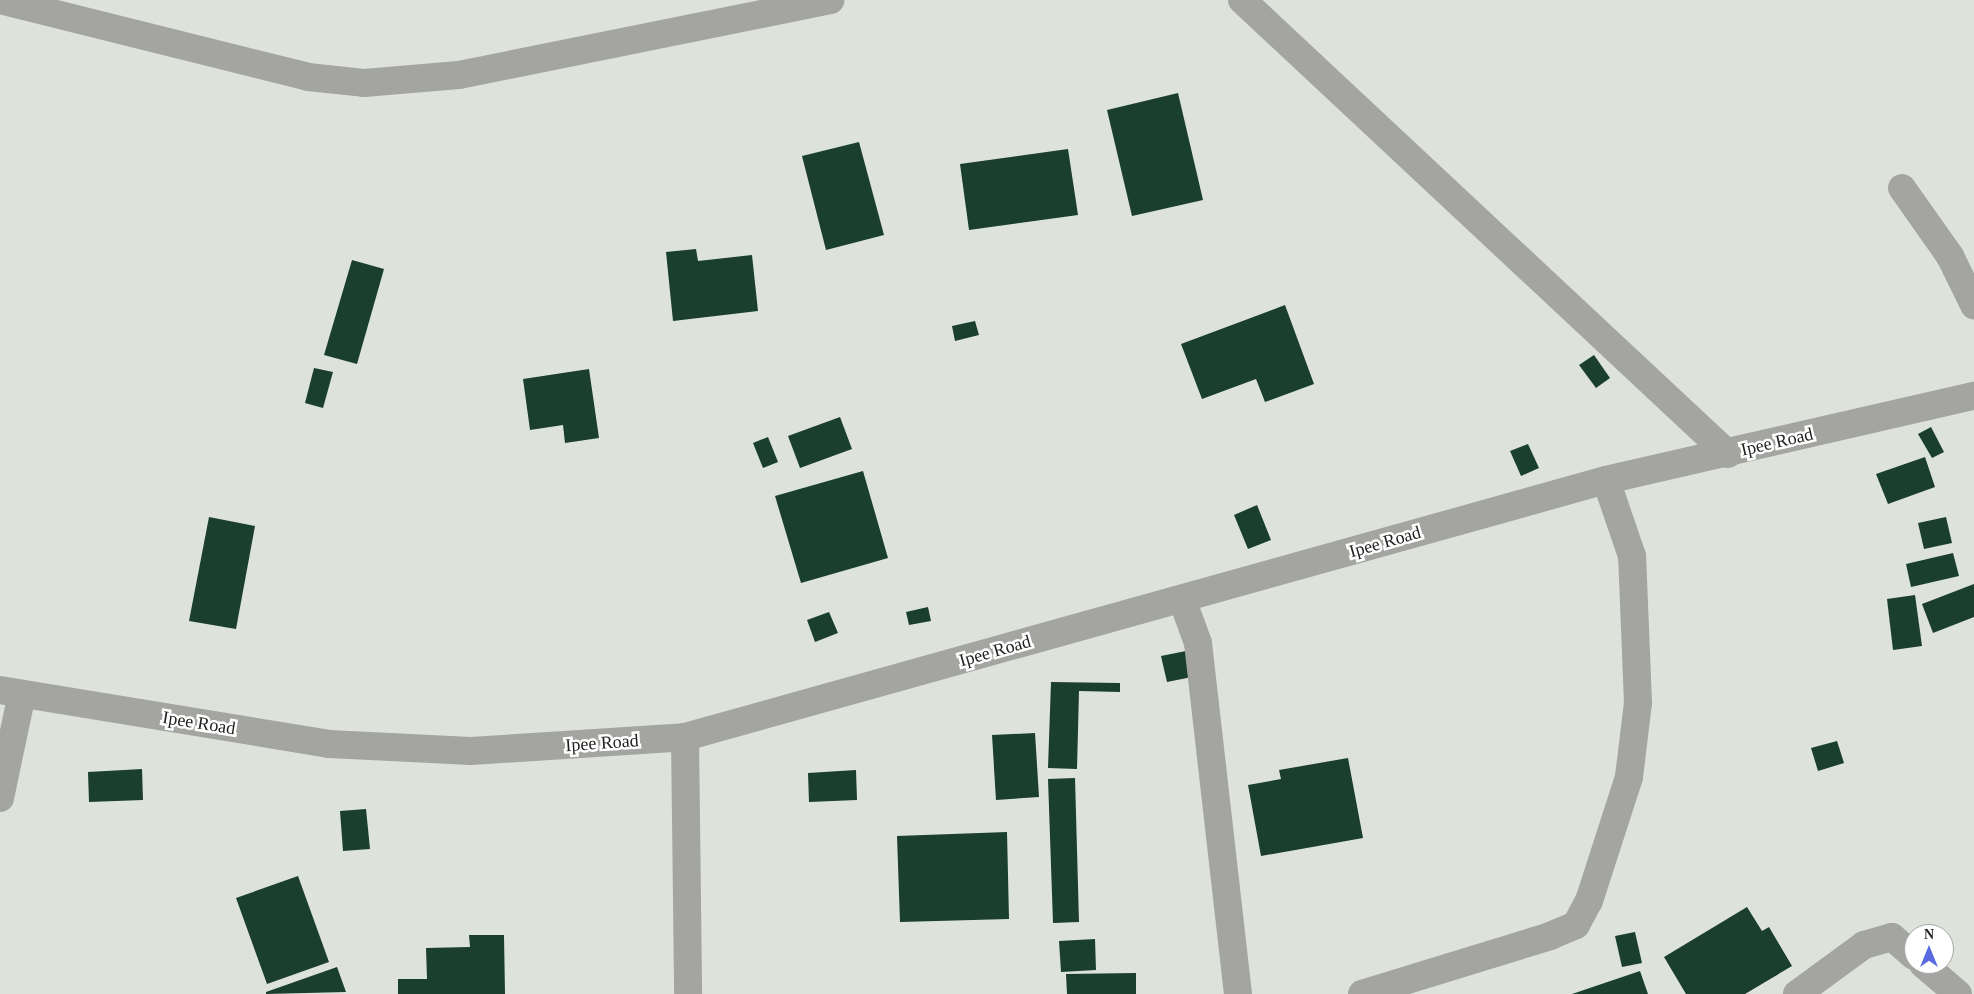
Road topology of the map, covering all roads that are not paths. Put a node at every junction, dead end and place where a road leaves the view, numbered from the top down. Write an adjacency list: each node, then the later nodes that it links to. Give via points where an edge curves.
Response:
1 (0, 0): 2 (street, via 308,77 364,83 458,75)
2 (831, 0)
3 (1242, 0): 7 (street)
4 (1902, 188): 5 (street, via 1950,256)
5 (1974, 305)
6 (1974, 396): 7 (street, Ipee Road)
7 (1728, 454): 8 (street, Ipee Road)
8 (1606, 480): 9 (street, Ipee Road); 17 (street, via 1632,556 1638,703 1629,777 1590,901 1576,925 1559,932)
9 (1182, 598): 11 (street, Ipee Road); 16 (street, via 1198,643)
10 (11, 692): 11 (street, Ipee Road, via 329,744 471,751); 12 (street)
11 (685, 737): 15 (street)
12 (0, 798)
13 (1904, 947): 18 (street, via 1892,937 1864,945)
14 (1935, 974): 19 (street)
15 (688, 994)
16 (1238, 994)
17 (1362, 994)
18 (1797, 994)
19 (1958, 994)

